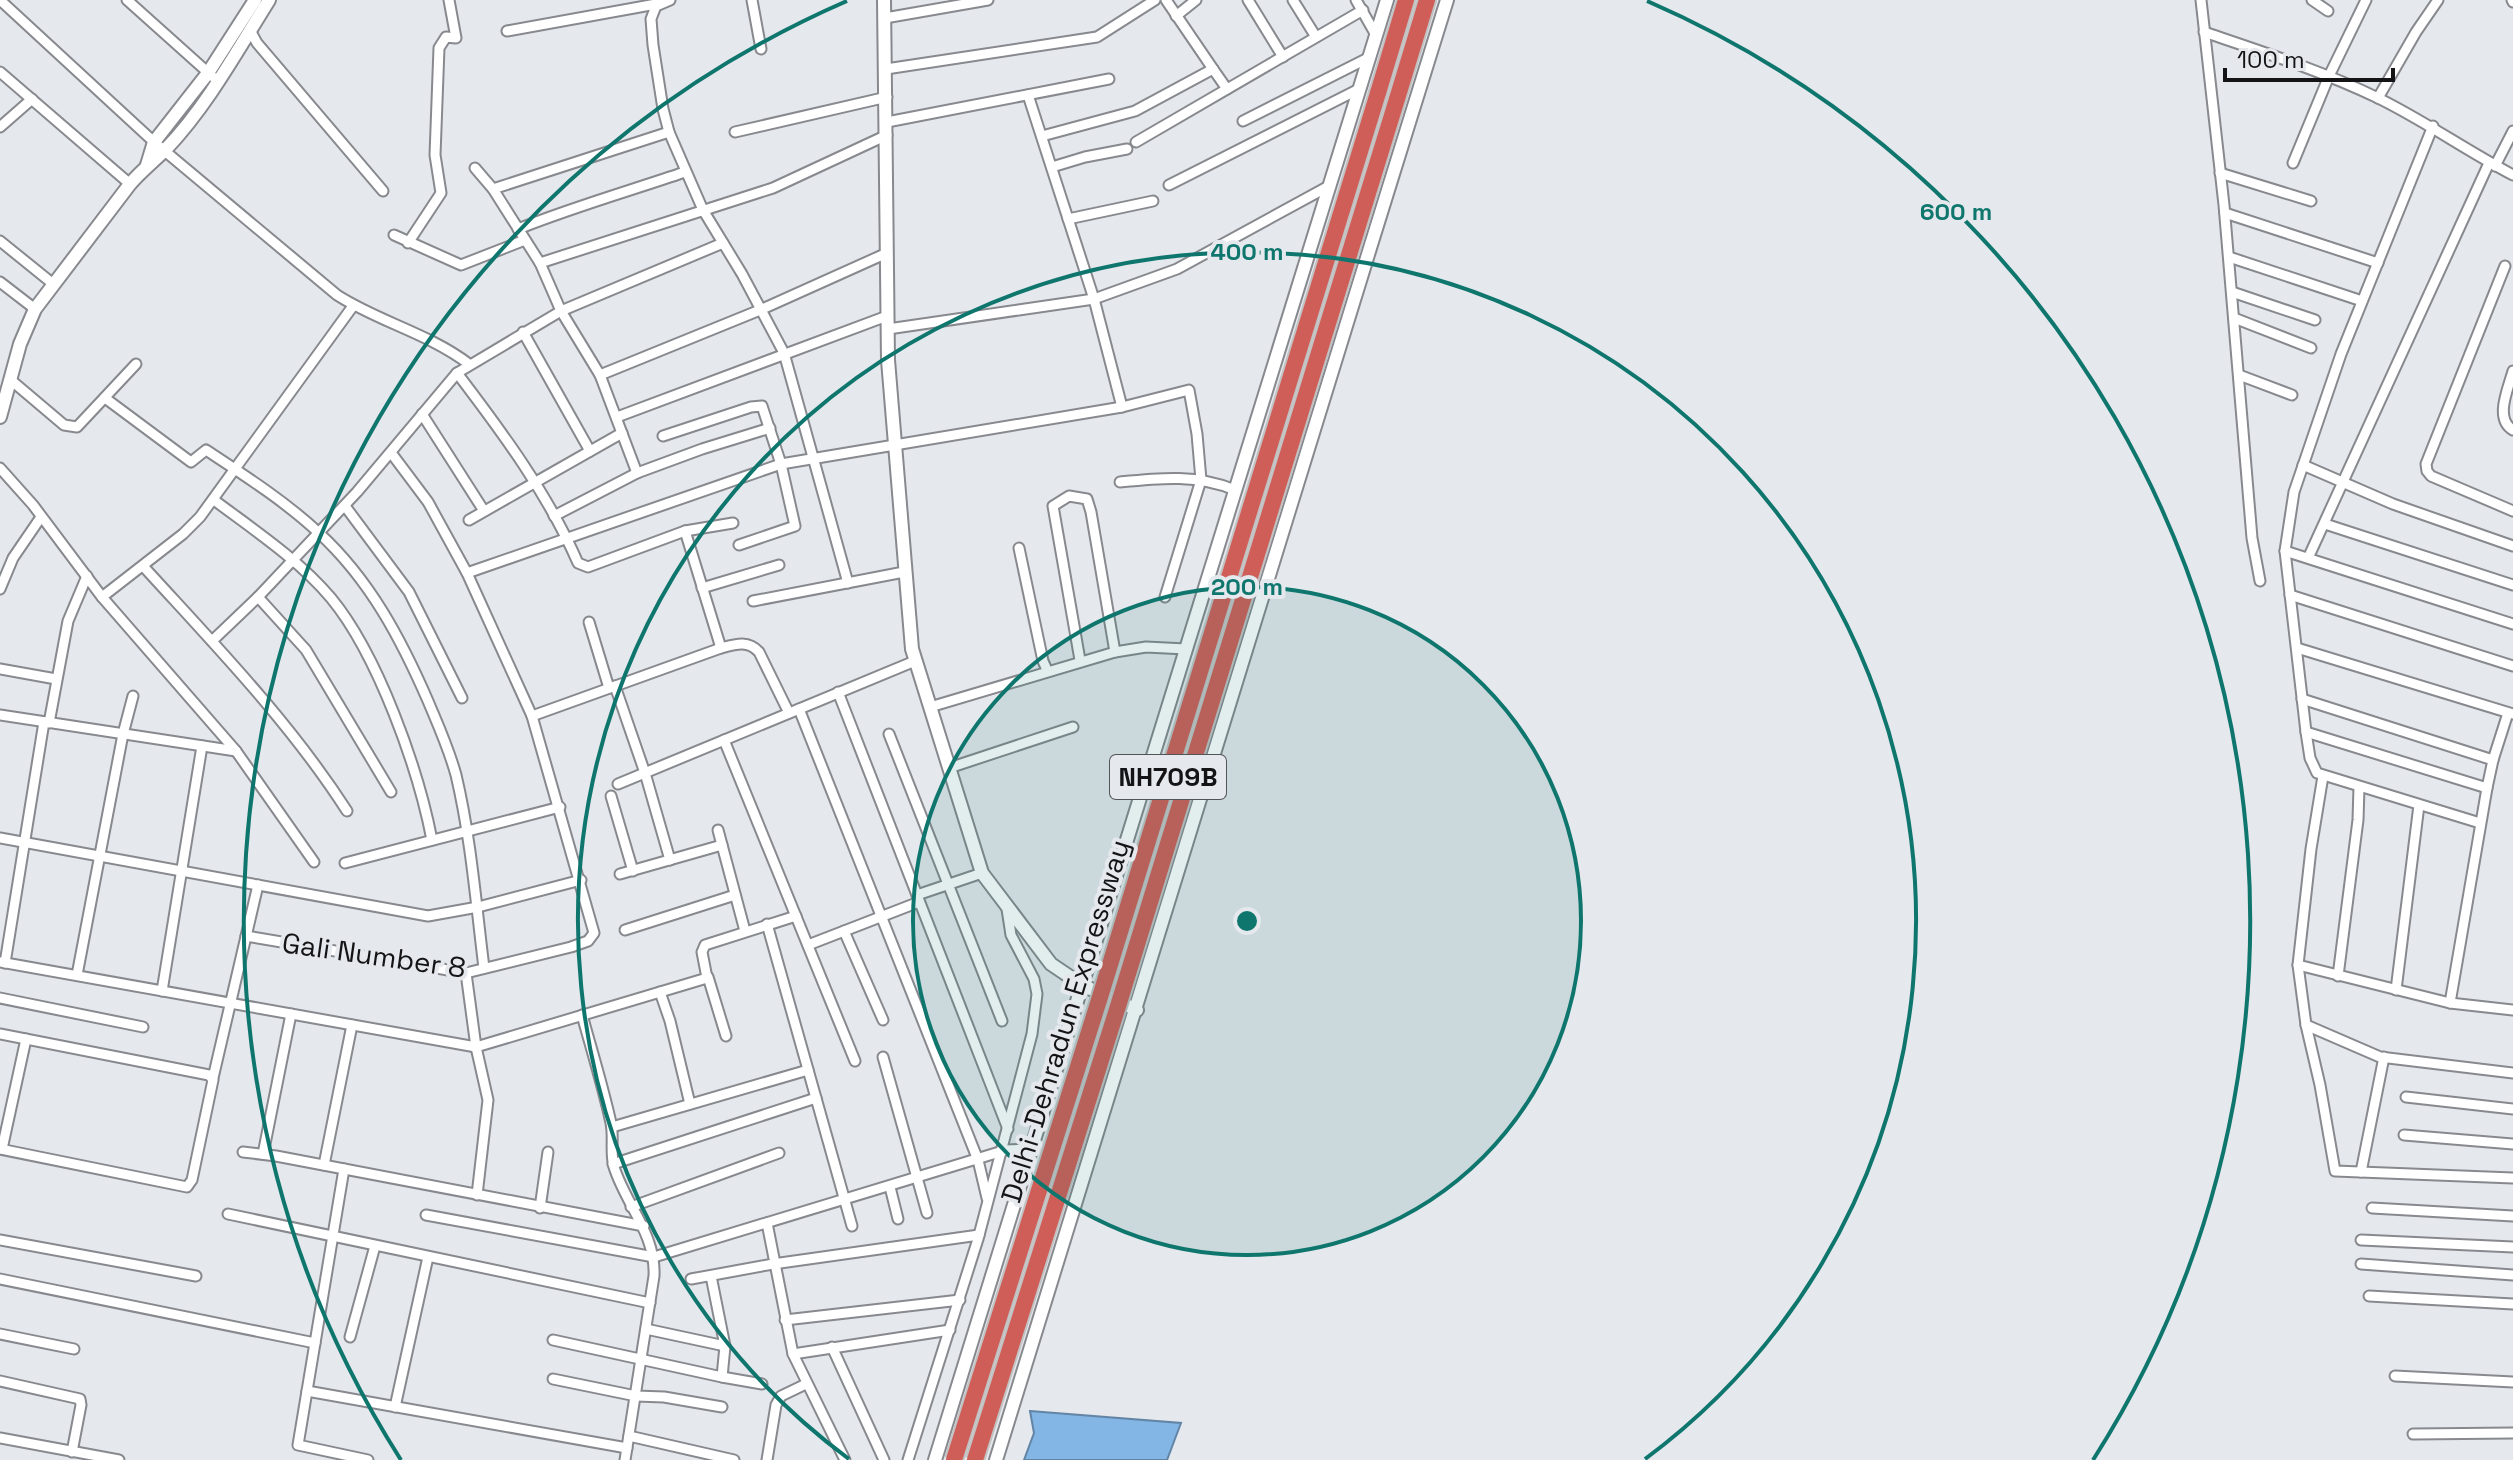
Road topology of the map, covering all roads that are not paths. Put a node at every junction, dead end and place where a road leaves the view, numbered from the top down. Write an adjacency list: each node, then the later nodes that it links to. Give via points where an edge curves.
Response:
1 (0, 0): 58 (street)
2 (127, 0): 41 (street)
3 (255, 0): 41 (street)
4 (269, 0): 29 (street)
5 (449, 0): 81 (street, via 456,38 446,37 439,48 435,155 441,193)
6 (670, 0): 24 (street)
7 (752, 0): 34 (street)
8 (884, 0): 28 (street)
9 (988, 0): 28 (street)
10 (1155, 0): 37 (street, via 1097,37)
11 (1166, 0): 27 (street)
12 (1196, 0): 27 (street)
13 (1248, 0): 35 (street)
14 (1293, 0): 33 (street)
15 (1356, 0): 25 (street)
16 (1387, 0): 32 (street)
17 (1406, 0): 368 (highway, Delhi-Dehradun Expressway / NH709B, bridge)
18 (1427, 0): 369 (highway, Delhi-Dehradun Expressway / NH709B, bridge)
19 (1447, 0): 255 (street)
20 (2201, 0): 31 (street)
21 (2312, 0): 26 (street)
22 (2366, 0): 40 (street)
23 (2438, 0): 47 (street)
24 (656, 3): 30 (street); 54 (street, via 653,45)
25 (1363, 10): 32 (street); 33 (street)
26 (2328, 11)
27 (1176, 16): 38 (street)
28 (885, 18): 37 (street)
29 (250, 30): 41 (street); 71 (street)
30 (507, 31)
31 (2204, 32): 40 (street); 65 (street)
32 (1376, 35): 36 (street)
33 (1316, 37): 35 (street)
34 (761, 49)
35 (1283, 57): 43 (street)
36 (1370, 57): 44 (street); 49 (street)
37 (886, 69): 46 (street)
38 (1213, 69): 43 (street); 56 (street, via 1120,117)
39 (0, 72): 48 (street)
40 (2329, 76): 47 (street); 60 (street)
41 (213, 78): 58 (street)
42 (1109, 79): 45 (street)
43 (1227, 89): 57 (street)
44 (1359, 89): 68 (street); 69 (street)
45 (1028, 95): 52 (street); 56 (street)
46 (887, 97): 52 (street); 55 (street)
47 (2378, 98): 50 (street)
48 (32, 99): 51 (street); 67 (street)
49 (1243, 121)
50 (2433, 126): 61 (street); 86 (street)
51 (0, 127)
52 (887, 128): 74 (street, via 773,188); 83 (street)
53 (2513, 131): 61 (street)
54 (669, 132): 64 (street); 70 (street)
55 (735, 132)
56 (1042, 136): 62 (street)
57 (1136, 142)
58 (159, 147): 67 (street); 93 (street)
59 (1127, 149): 62 (street)
60 (2293, 163)
61 (2492, 164): 66 (street); 132 (street)
62 (1052, 167): 76 (street)
63 (475, 168): 70 (street)
64 (685, 172): 74 (street); 77 (street)
65 (2220, 173): 73 (street); 75 (street)
66 (2513, 175)
67 (130, 184): 89 (street)
68 (1169, 185)
69 (1329, 186): 91 (street, via 1177,269); 133 (street)
70 (493, 189): 77 (street)
71 (383, 191)
72 (1153, 201): 76 (street)
73 (2311, 201)
74 (703, 210): 82 (street); 85 (street)
75 (2225, 213): 84 (street); 86 (street)
76 (1068, 219): 91 (street)
77 (518, 229): 79 (street)
78 (394, 235): 81 (street)
79 (525, 240): 81 (street, via 461,265); 85 (street)
80 (0, 241): 89 (street)
81 (408, 243)
82 (723, 243): 95 (street); 96 (street)
83 (887, 253): 95 (street); 99 (street)
84 (2229, 257): 90 (street); 92 (street)
85 (540, 263): 96 (street)
86 (2378, 263): 92 (street)
87 (2505, 266): 137 (street, via 2426,464 2431,476)
88 (0, 282): 94 (street)
89 (52, 283): 94 (street)
90 (2232, 292): 97 (street); 98 (street)
91 (1094, 299): 99 (street); 112 (street)
92 (2362, 301): 125 (street)
93 (353, 306): 104 (street, via 432,340); 127 (street)
94 (35, 309): 109 (street)
95 (760, 310): 102 (street); 107 (street)
96 (561, 311): 100 (street); 107 (street)
97 (2234, 318): 101 (street); 108 (street)
98 (2315, 320)
99 (888, 322): 102 (street); 120 (street)
100 (523, 332): 104 (street); 121 (street)
101 (2311, 348)
102 (784, 353): 115 (street); 123 (street)
103 (136, 364): 111 (street)
104 (469, 364): 106 (street)
105 (2513, 371): 117 (street, via 2502,418)
106 (457, 373): 114 (street); 131 (street)
107 (600, 375): 115 (street)
108 (2239, 375): 110 (street); 157 (street)
109 (12, 381): 111 (street, via 70,427 81,424); 113 (street)
110 (2292, 395)
111 (105, 398): 127 (street, via 191,462 206,450)
112 (1122, 407): 120 (street); 129 (street, via 1189,390)
113 (1, 409)
114 (422, 414): 122 (street); 136 (street)
115 (617, 417): 118 (street)
116 (770, 428): 119 (street, via 759,406); 124 (street); 128 (street)
117 (2513, 430)
118 (622, 433): 121 (street); 128 (street)
119 (663, 436)
120 (894, 445): 123 (street); 154 (street)
121 (590, 451): 131 (street)
122 (392, 454): 135 (street); 155 (street, via 428,502)
123 (813, 459): 124 (street); 158 (street)
124 (781, 464): 145 (street); 146 (street, via 795,528)
125 (2303, 465): 132 (street); 149 (street)
126 (0, 468): 139 (street)
127 (235, 469): 134 (street); 144 (street)
128 (637, 473): 138 (street)
129 (1203, 480): 130 (street); 133 (street); 165 (street)
130 (1120, 482)
131 (534, 484): 136 (street); 138 (street)
132 (2344, 484): 142 (street); 147 (street)
133 (1235, 490): 171 (street)
134 (214, 500): 151 (street); 153 (street)
135 (345, 506): 144 (street); 183 (street, via 409,592)
136 (484, 511): 140 (street)
137 (2513, 511)
138 (554, 516): 145 (street)
139 (41, 517): 156 (street); 161 (street, via 13,558)
140 (469, 520)
141 (733, 523): 143 (street)
142 (2325, 524): 150 (street); 159 (street)
143 (685, 531): 145 (street, via 588,567 578,563); 160 (street)
144 (319, 533): 151 (street); 213 (street, via 363,581 406,651 448,748)
145 (565, 539): 155 (street)
146 (739, 545)
147 (2513, 546)
148 (1019, 548): 178 (street)
149 (2285, 551): 150 (street); 162 (street)
150 (2309, 556): 168 (street)
151 (293, 559): 164 (street); 215 (street, via 331,598 359,638 418,778)
152 (779, 565): 160 (street)
153 (143, 566): 163 (street); 169 (street)
154 (904, 572): 158 (street); 175 (street)
155 (467, 573): 190 (street)
156 (87, 576): 163 (street); 179 (street, via 72,608)
157 (2260, 581)
158 (848, 583): 166 (street)
159 (2513, 585)
160 (702, 588): 170 (street)
161 (0, 589)
162 (2290, 595): 172 (street); 176 (street)
163 (102, 597): 198 (street)
164 (258, 597): 169 (street); 206 (street, via 306,650)
165 (1165, 597)
166 (753, 601)
167 (589, 622): 180 (street)
168 (2513, 624)
169 (212, 641): 210 (street, via 271,707)
170 (721, 648): 180 (street); 187 (street, via 754,646)
171 (1182, 648): 173 (street); 248 (street)
172 (2297, 648): 184 (street); 188 (street)
173 (1115, 652): 174 (street); 174 (street, via 1091,512 1087,499 1069,496 1053,506)
174 (1080, 660): 178 (street)
175 (915, 661): 181 (street); 185 (street)
176 (2513, 666)
177 (0, 669): 179 (street)
178 (1047, 670): 185 (street)
179 (56, 679): 191 (street)
180 (612, 687): 190 (street); 201 (street)
181 (838, 692): 186 (street); 230 (street)
182 (133, 696): 194 (street)
183 (462, 698)
184 (2302, 699): 193 (street); 199 (street)
185 (930, 707): 200 (street)
186 (799, 709): 187 (street); 234 (street)
187 (789, 713): 196 (street)
188 (2511, 713): 199 (street)
189 (0, 715): 191 (street)
190 (532, 716): 209 (street)
191 (46, 722): 194 (street); 216 (street)
192 (1073, 727): 200 (street)
193 (2306, 732): 202 (street, via 2313,766); 205 (street)
194 (123, 734): 197 (street); 218 (street)
195 (889, 734): 227 (street)
196 (724, 740): 201 (street); 233 (street)
197 (202, 746): 198 (street); 222 (street)
198 (236, 751): 220 (street)
199 (2493, 760): 205 (street)
200 (949, 768): 224 (street)
201 (645, 773): 203 (street); 219 (street)
202 (2323, 776): 204 (street); 242 (street)
203 (618, 784)
204 (2359, 787): 208 (street); 246 (street)
205 (2487, 788): 211 (street)
206 (391, 792)
207 (611, 796): 223 (street)
208 (2419, 805): 211 (street); 249 (street)
209 (560, 807): 213 (street); 226 (street)
210 (347, 811)
211 (2480, 823): 254 (street)
212 (718, 830): 217 (street)
213 (466, 831): 215 (street); 232 (street)
214 (0, 838): 216 (street)
215 (432, 840): 221 (street)
216 (25, 843): 218 (street); 241 (street)
217 (722, 845): 219 (street); 229 (street)
218 (100, 856): 222 (street); 245 (street)
219 (670, 860): 223 (street)
220 (314, 862)
221 (345, 863)
222 (181, 871): 228 (street); 250 (street)
223 (633, 871): 225 (street)
224 (982, 873): 227 (street); 231 (street)
225 (620, 874)
226 (581, 880): 232 (street); 243 (street, Gali Number 8, via 594,928 588,941)
227 (947, 883): 230 (street); 260 (street)
228 (258, 885): 232 (street, via 428,916); 239 (street)
229 (735, 895): 236 (street); 237 (street)
230 (918, 899): 234 (street); 279 (street)
231 (1006, 906): 248 (street, via 1051,964); 279 (street, via 1011,935 1037,994)
232 (478, 907): 243 (street)
233 (796, 916): 235 (street); 240 (street)
234 (881, 916): 238 (street); 289 (street)
235 (767, 924): 237 (street); 271 (street)
236 (625, 930)
237 (745, 931): 247 (street, via 703,947)
238 (844, 931): 240 (street); 259 (street)
239 (246, 936): 244 (street, Gali Number 8); 253 (street)
240 (808, 945): 270 (street)
241 (3, 962): 245 (street)
242 (2298, 965): 246 (street); 262 (street)
243 (484, 968): 244 (street, Gali Number 8)
244 (466, 973): 267 (street)
245 (77, 975): 250 (street)
246 (2338, 976): 249 (street)
247 (708, 977): 251 (street); 265 (street)
248 (1082, 985): 255 (street); 283 (street)
249 (2396, 990): 254 (street)
250 (162, 991): 253 (street)
251 (660, 992): 258 (street); 276 (street)
252 (0, 998): 263 (street)
253 (230, 1003): 257 (street); 273 (street)
254 (2450, 1003): 256 (street)
255 (1137, 1010): 370 (street)
256 (2513, 1010)
257 (291, 1014): 261 (street); 288 (street)
258 (582, 1015): 267 (street); 278 (street)
259 (883, 1020)
260 (1002, 1021)
261 (352, 1025): 267 (street); 291 (street)
262 (2306, 1025): 269 (street); 293 (street, via 2335,1171)
263 (143, 1027)
264 (0, 1034): 266 (street)
265 (726, 1036)
266 (26, 1039): 273 (street); 282 (street)
267 (476, 1047): 297 (street, via 488,1100)
268 (883, 1057): 294 (street)
269 (2384, 1057): 272 (street); 293 (street)
270 (855, 1061)
271 (808, 1070): 275 (street); 276 (street)
272 (2513, 1073)
273 (213, 1078): 282 (street, via 187,1187)
274 (2406, 1097): 277 (street)
275 (816, 1098): 290 (street); 298 (street)
276 (690, 1104): 278 (street)
277 (2513, 1109)
278 (612, 1127): 290 (street)
279 (1008, 1129): 284 (street)
280 (2404, 1135): 281 (street)
281 (2513, 1144)
282 (1, 1149)
283 (1025, 1149): 284 (street); 367 (street)
284 (1004, 1151): 289 (street); 299 (street)
285 (243, 1152): 288 (street)
286 (548, 1152): 301 (street)
287 (779, 1153): 300 (street)
288 (263, 1154): 291 (street)
289 (978, 1160): 294 (street); 299 (street)
290 (613, 1164): 300 (street)
291 (324, 1165): 292 (street)
292 (344, 1169): 297 (street); 312 (street)
293 (2361, 1172): 295 (street)
294 (918, 1178): 296 (street); 303 (street)
295 (2513, 1178)
296 (890, 1187): 298 (street); 307 (street)
297 (477, 1195): 301 (street)
298 (844, 1200): 308 (street); 310 (street)
299 (988, 1201): 311 (street)
300 (631, 1207): 309 (street)
301 (540, 1208): 309 (street)
302 (2372, 1208): 306 (street)
303 (927, 1213)
304 (228, 1214): 312 (street)
305 (426, 1215): 318 (street)
306 (2513, 1216)
307 (898, 1219)
308 (767, 1223): 318 (street); 319 (street)
309 (644, 1226): 318 (street)
310 (852, 1226)
311 (979, 1235): 319 (street); 327 (street)
312 (333, 1237): 315 (street); 336 (street)
313 (0, 1240): 322 (street)
314 (2361, 1240): 316 (street)
315 (375, 1246): 317 (street); 334 (street)
316 (2513, 1247)
317 (428, 1257): 328 (street); 351 (street)
318 (654, 1257): 328 (street)
319 (773, 1264): 323 (street); 330 (street)
320 (2361, 1264): 321 (street)
321 (2513, 1275)
322 (196, 1276)
323 (711, 1276): 325 (street); 337 (street)
324 (0, 1279): 336 (street)
325 (691, 1279)
326 (2369, 1296): 329 (street)
327 (960, 1300): 330 (street); 332 (street)
328 (650, 1303): 331 (street)
329 (2513, 1304)
330 (785, 1320): 340 (street)
331 (646, 1329): 337 (street); 341 (street)
332 (950, 1330): 338 (street); 366 (street)
333 (0, 1334): 339 (street)
334 (350, 1337)
335 (553, 1340): 341 (street)
336 (315, 1343): 349 (street)
337 (725, 1346): 343 (street)
338 (832, 1347): 340 (street); 365 (street)
339 (74, 1349)
340 (793, 1354): 348 (street)
341 (642, 1359): 343 (street); 350 (street)
342 (2395, 1376): 346 (street)
343 (722, 1377): 347 (street)
344 (553, 1379): 350 (street)
345 (0, 1381): 358 (street, via 80,1399)
346 (2513, 1382)
347 (762, 1384)
348 (806, 1384): 363 (street, via 781,1396 776,1405); 364 (street)
349 (307, 1391): 351 (street); 360 (street, via 298,1445)
350 (636, 1396): 352 (street); 355 (street)
351 (395, 1407): 357 (street)
352 (722, 1407)
353 (2513, 1433): 354 (street)
354 (2413, 1434)
355 (629, 1436): 357 (street); 362 (street)
356 (0, 1438): 358 (street)
357 (627, 1448): 361 (street)
358 (72, 1452): 359 (street)
359 (119, 1460)
360 (368, 1460)
361 (625, 1460)
362 (734, 1460)
363 (767, 1460)
364 (845, 1460)
365 (884, 1460)
366 (908, 1460)
367 (935, 1460)
368 (954, 1460)
369 (975, 1460)
370 (996, 1460)

